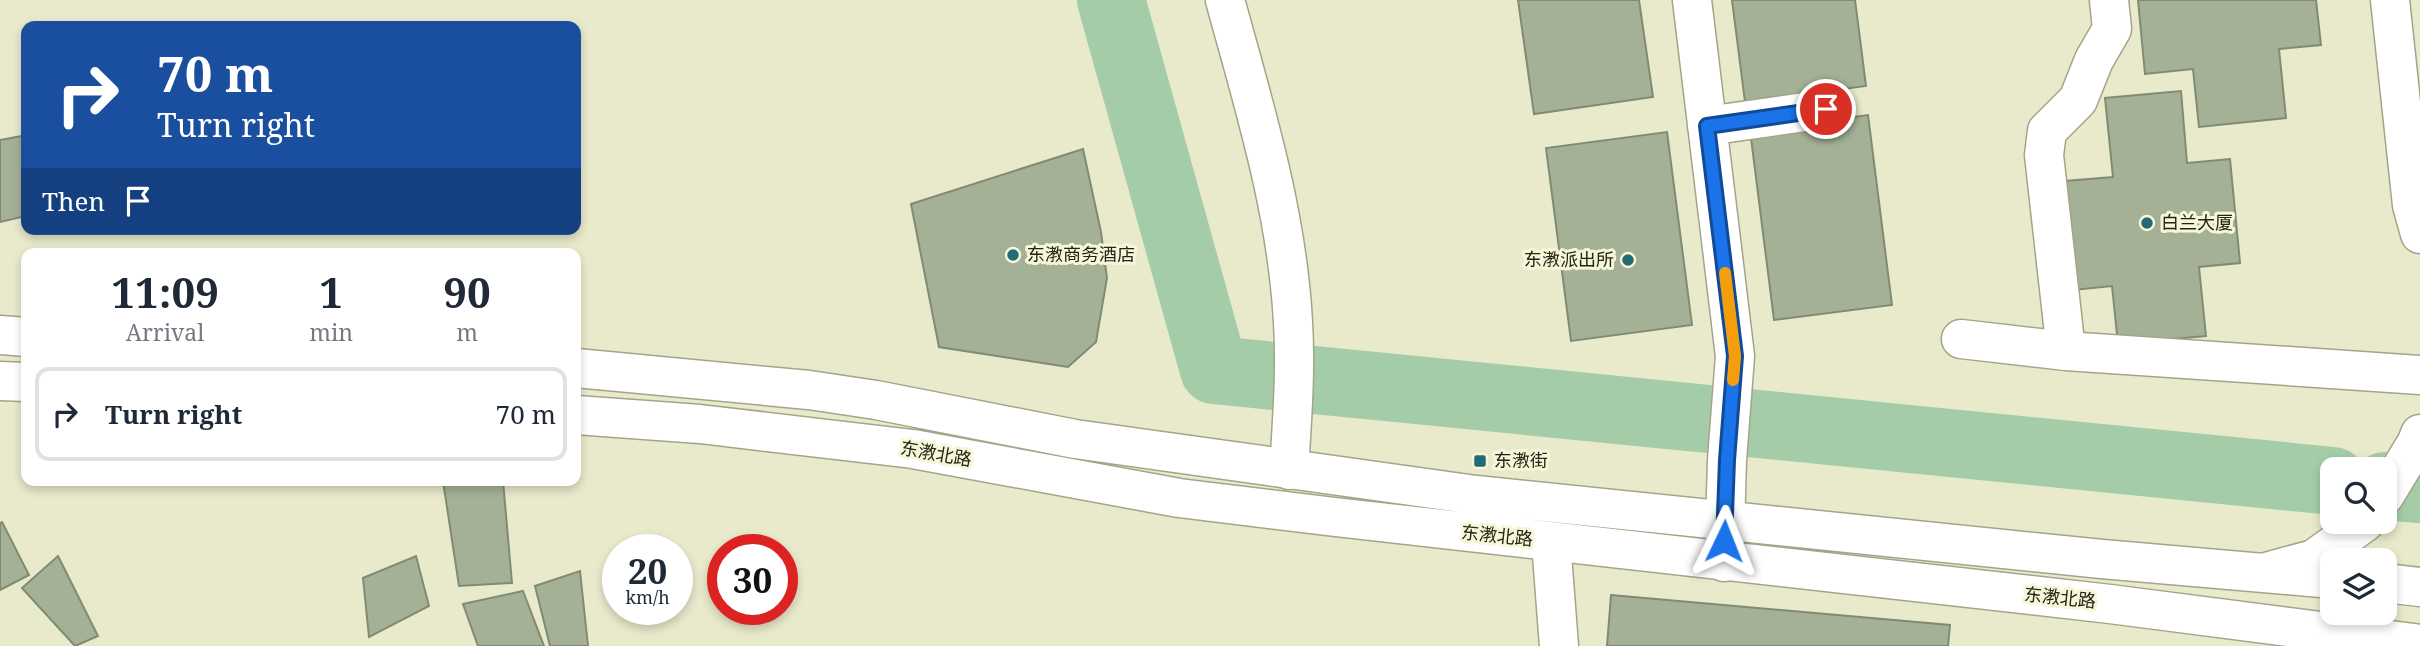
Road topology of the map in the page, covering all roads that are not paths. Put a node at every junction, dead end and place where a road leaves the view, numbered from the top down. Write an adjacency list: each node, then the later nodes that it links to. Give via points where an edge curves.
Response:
1 (1225, 0): 18 (main road, via 1269,158 1285,244 1293,322)
2 (1692, 0): 6 (main road)
3 (2109, 0): 11 (main road, via 2112,29 2078,100 2047,131 2044,155)
4 (2390, 0): 7 (main road, via 2412,205)
5 (1826, 109): 6 (main road)
6 (1707, 126): 20 (main road, via 1735,356)
7 (2420, 234)
8 (0, 335): 9 (main road)
9 (21, 337)
10 (1961, 339): 11 (main road)
11 (2066, 351): 13 (main road)
12 (581, 368): 18 (main road, via 822,392 1074,439)
13 (2420, 375)
14 (0, 381): 15 (main road)
15 (21, 382)
16 (581, 415): 22 (main road, 东漖北路, via 816,436 1179,498)
17 (2419, 438): 19 (main road)
18 (1289, 470): 20 (main road, via 1475,495)
19 (2397, 475)
20 (1724, 520): 23 (main road); 24 (main road)
21 (2348, 534): 24 (main road, via 2314,559)
22 (1551, 542): 23 (main road, 东漖北路); 30 (main road)
23 (1724, 562): 28 (main road, 东漖北路, via 2110,604)
24 (2261, 573): 25 (main road)
25 (2320, 578)
26 (2397, 584): 27 (main road)
27 (2420, 587)
28 (2325, 638): 29 (main road, 东漖北路)
29 (2420, 643)
30 (1559, 646)

